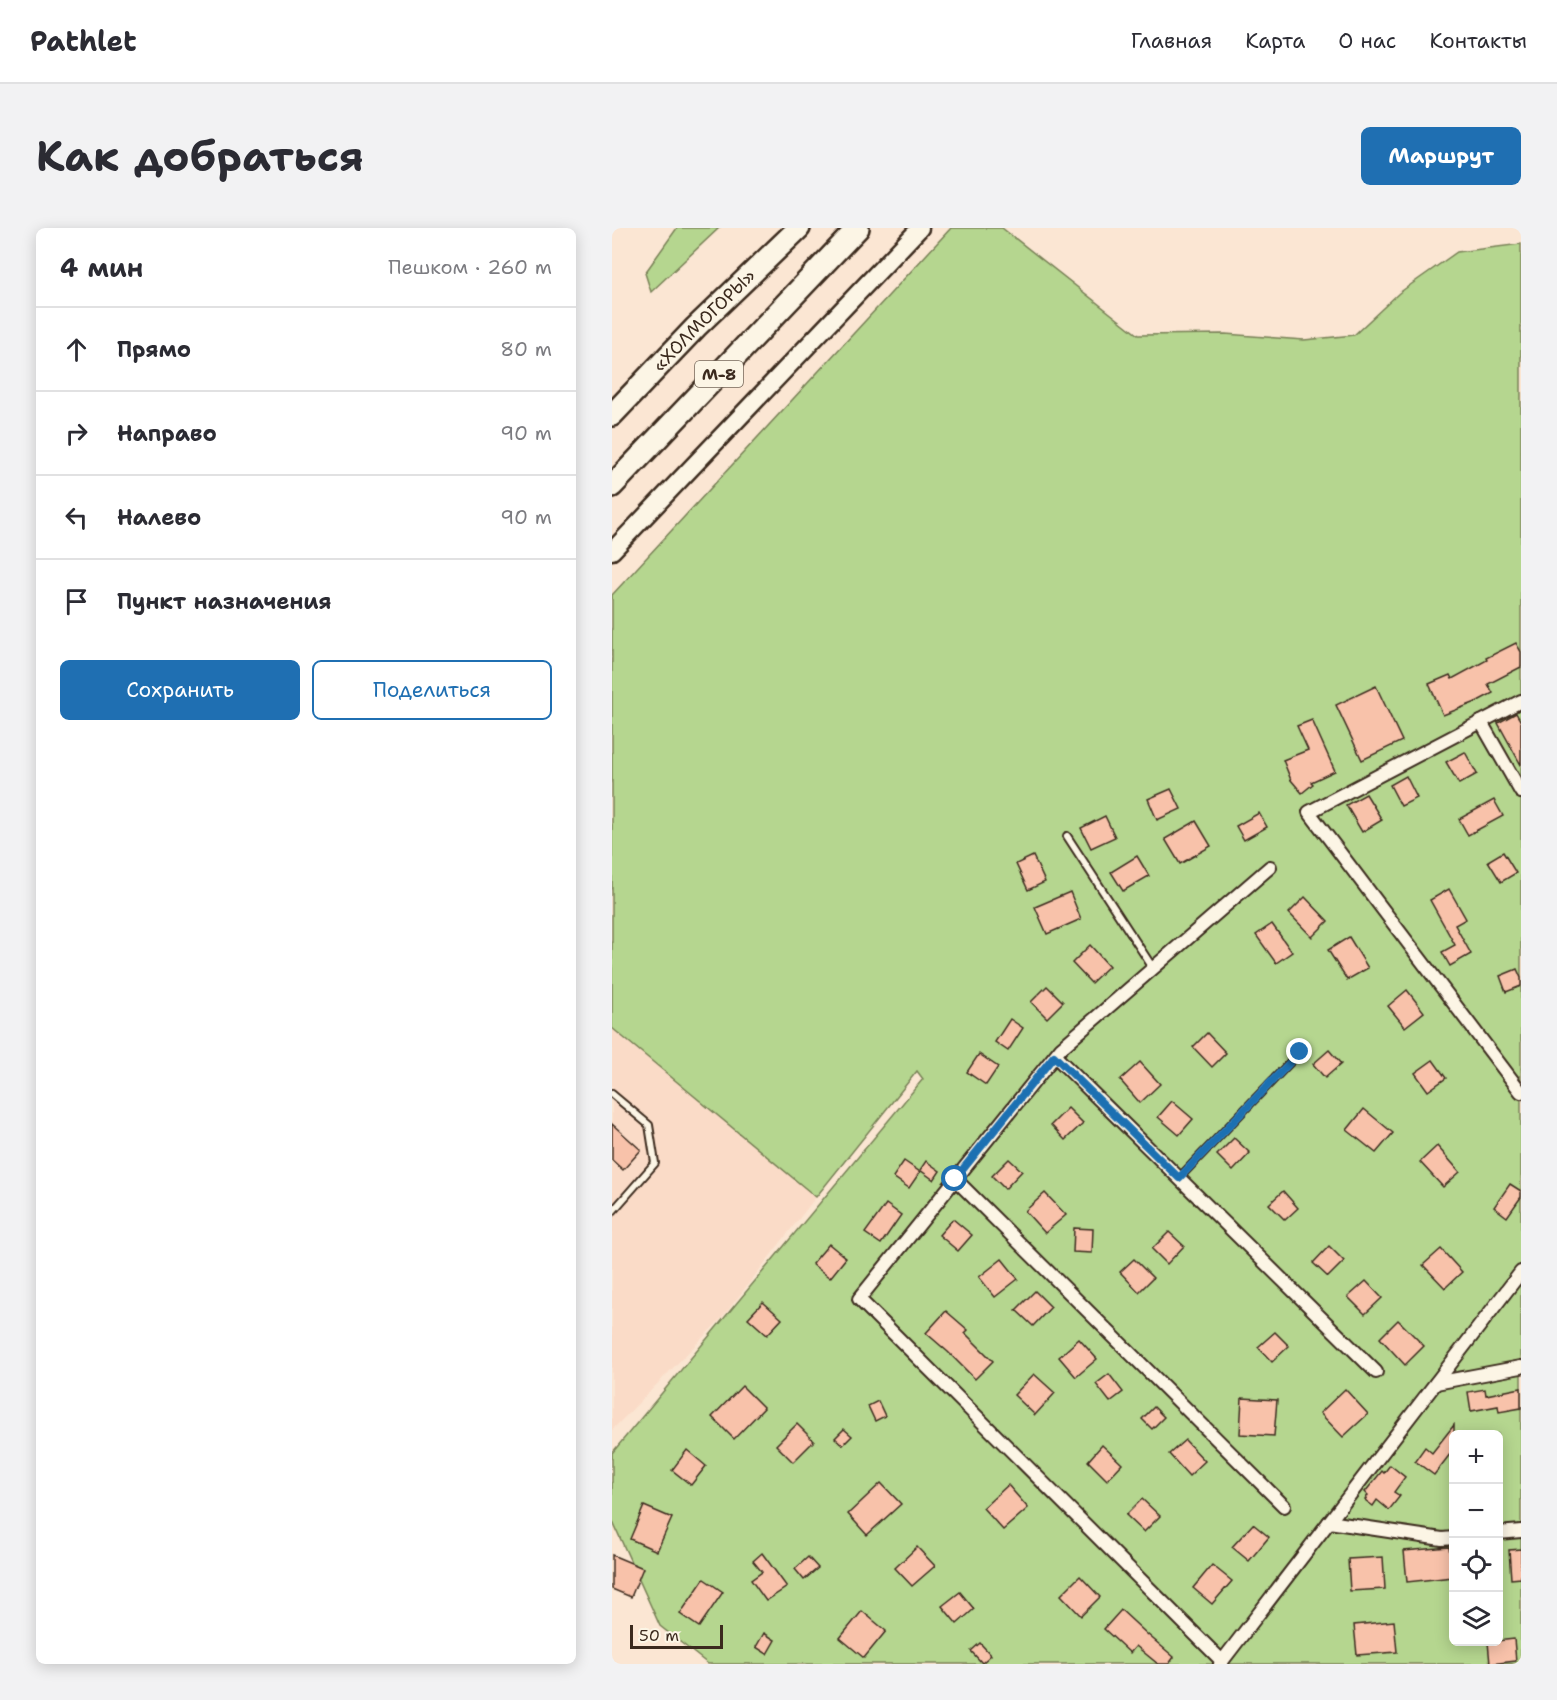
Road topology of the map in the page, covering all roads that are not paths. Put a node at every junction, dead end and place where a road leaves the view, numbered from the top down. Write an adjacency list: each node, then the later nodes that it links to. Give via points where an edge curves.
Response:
1 (799, 228): 6 (highway, «ХОЛМОГОРЫ» / М-8)
2 (858, 228): 5 (highway, М-8)
3 (867, 228): 5 (main road)
4 (920, 228): 8 (main road)
5 (826, 261): 7 (highway, М-8)
6 (612, 415)
7 (612, 486)
8 (612, 551)
9 (1521, 701): 10 (street)
10 (1481, 722): 11 (street); 17 (street, via 1309,812)
11 (1521, 792)
12 (1067, 836): 14 (lane)
13 (1270, 867): 14 (street)
14 (1153, 968): 16 (street)
15 (1300, 1052): 19 (lane)
16 (1054, 1056): 19 (street); 20 (street)
17 (1521, 1092)
18 (612, 1094): 21 (lane, via 649,1125 656,1163)
19 (1179, 1178): 24 (street)
20 (955, 1179): 26 (street); 31 (street, via 859,1299)
21 (612, 1212)
22 (1521, 1272): 25 (street)
23 (1521, 1367): 25 (street)
24 (1376, 1372)
25 (1436, 1383): 27 (street)
26 (1284, 1506)
27 (1329, 1522): 30 (street); 31 (street)
28 (1521, 1531): 29 (street)
29 (1503, 1533)
30 (1449, 1538)
31 (1221, 1663)

